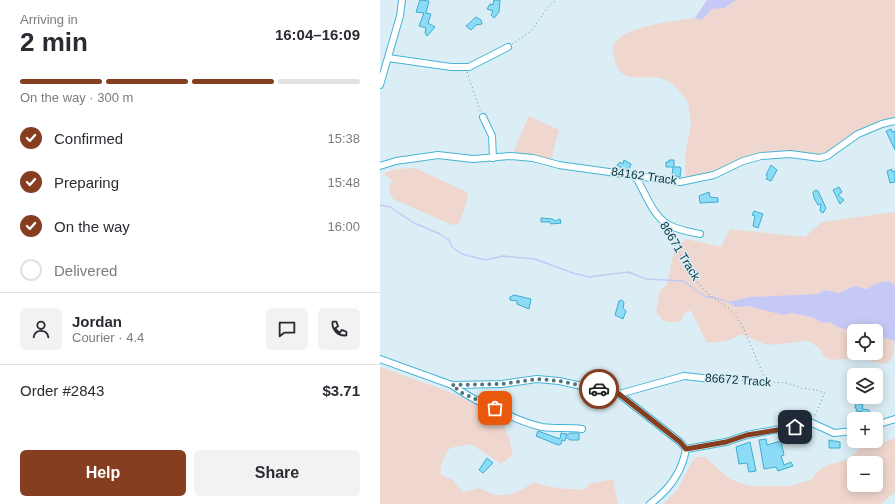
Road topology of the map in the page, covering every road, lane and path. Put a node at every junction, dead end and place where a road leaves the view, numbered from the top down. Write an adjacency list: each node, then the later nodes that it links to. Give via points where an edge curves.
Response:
1 (402, 0): 4 (street)
2 (557, 0): 3 (path, via 549,6 531,31)
3 (508, 46): 5 (street, via 478,64)
4 (388, 58): 5 (street); 6 (street)
5 (465, 67): 7 (path)
6 (380, 85)
7 (483, 117): 9 (street, via 492,136)
8 (895, 121): 11 (street, 84162 Track, via 858,134 834,153 820,158 790,154 761,156 743,161 714,175 691,181)
9 (493, 158): 10 (street, 84162 Track, via 473,159 438,155); 11 (street, 84162 Track, via 519,156 559,165)
10 (380, 166)
11 (635, 176): 13 (street, 86671 Track, via 658,214 669,225)
12 (667, 231): 16 (path, 86671 Track, via 692,276 709,295 730,309 742,325)
13 (700, 234)
14 (380, 359): 17 (street)
15 (712, 379): 16 (path, 86672 Track); 18 (street, 86672 Track, via 684,376)
16 (766, 381): 20 (path, 86672 Track, via 787,383 824,393)
17 (452, 385): 18 (street, via 502,384 537,379); 22 (street, via 462,393 524,422 557,429)
18 (619, 394): 24 (street)
19 (895, 419): 21 (street)
20 (812, 423): 23 (street, via 834,433); 24 (street)
21 (883, 423)
22 (582, 429)
23 (847, 432)
24 (686, 449): 25 (street, via 681,468 669,488)
25 (650, 504)

